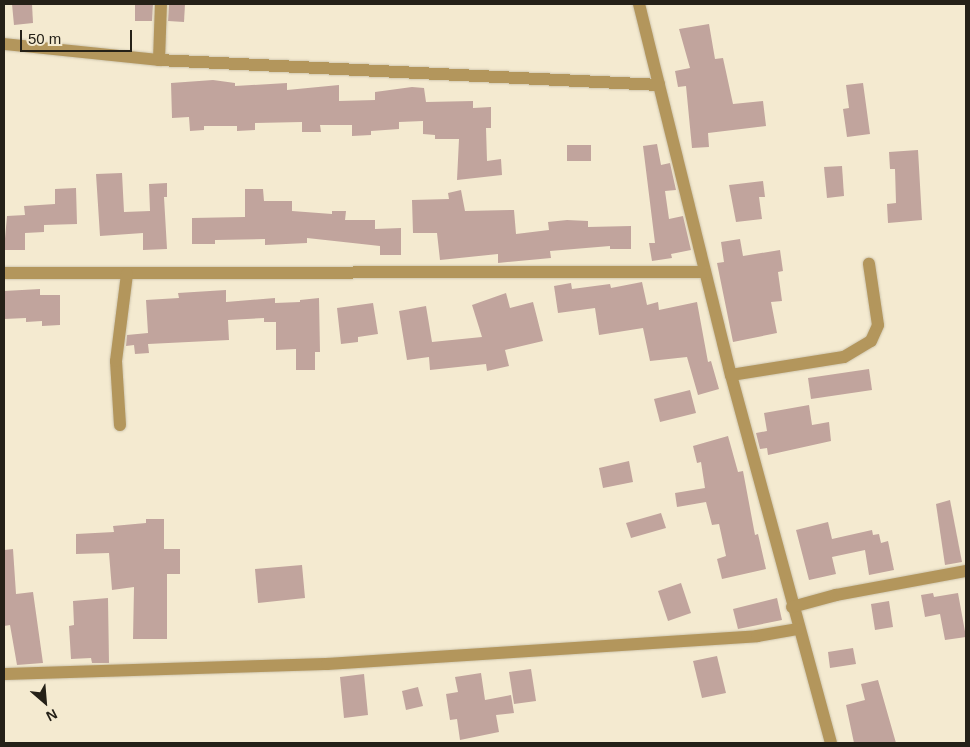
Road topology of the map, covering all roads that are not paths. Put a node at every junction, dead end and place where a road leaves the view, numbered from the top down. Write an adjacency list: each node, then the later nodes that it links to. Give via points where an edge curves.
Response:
1 (161, 4): 4 (street)
2 (639, 4): 5 (street)
3 (4, 44): 4 (street)
4 (159, 60): 5 (street)
5 (660, 85): 7 (street)
6 (869, 264): 10 (street, via 878,324 871,341 844,357)
7 (705, 272): 9 (street); 10 (street)
8 (4, 273): 9 (street)
9 (127, 274): 11 (street, via 116,361)
10 (731, 375): 13 (street)
11 (120, 425)
12 (966, 571): 13 (street, via 836,595)
13 (792, 607): 14 (street)
14 (798, 628): 15 (street, via 757,636 327,664); 16 (street)
15 (4, 674)
16 (831, 743)

